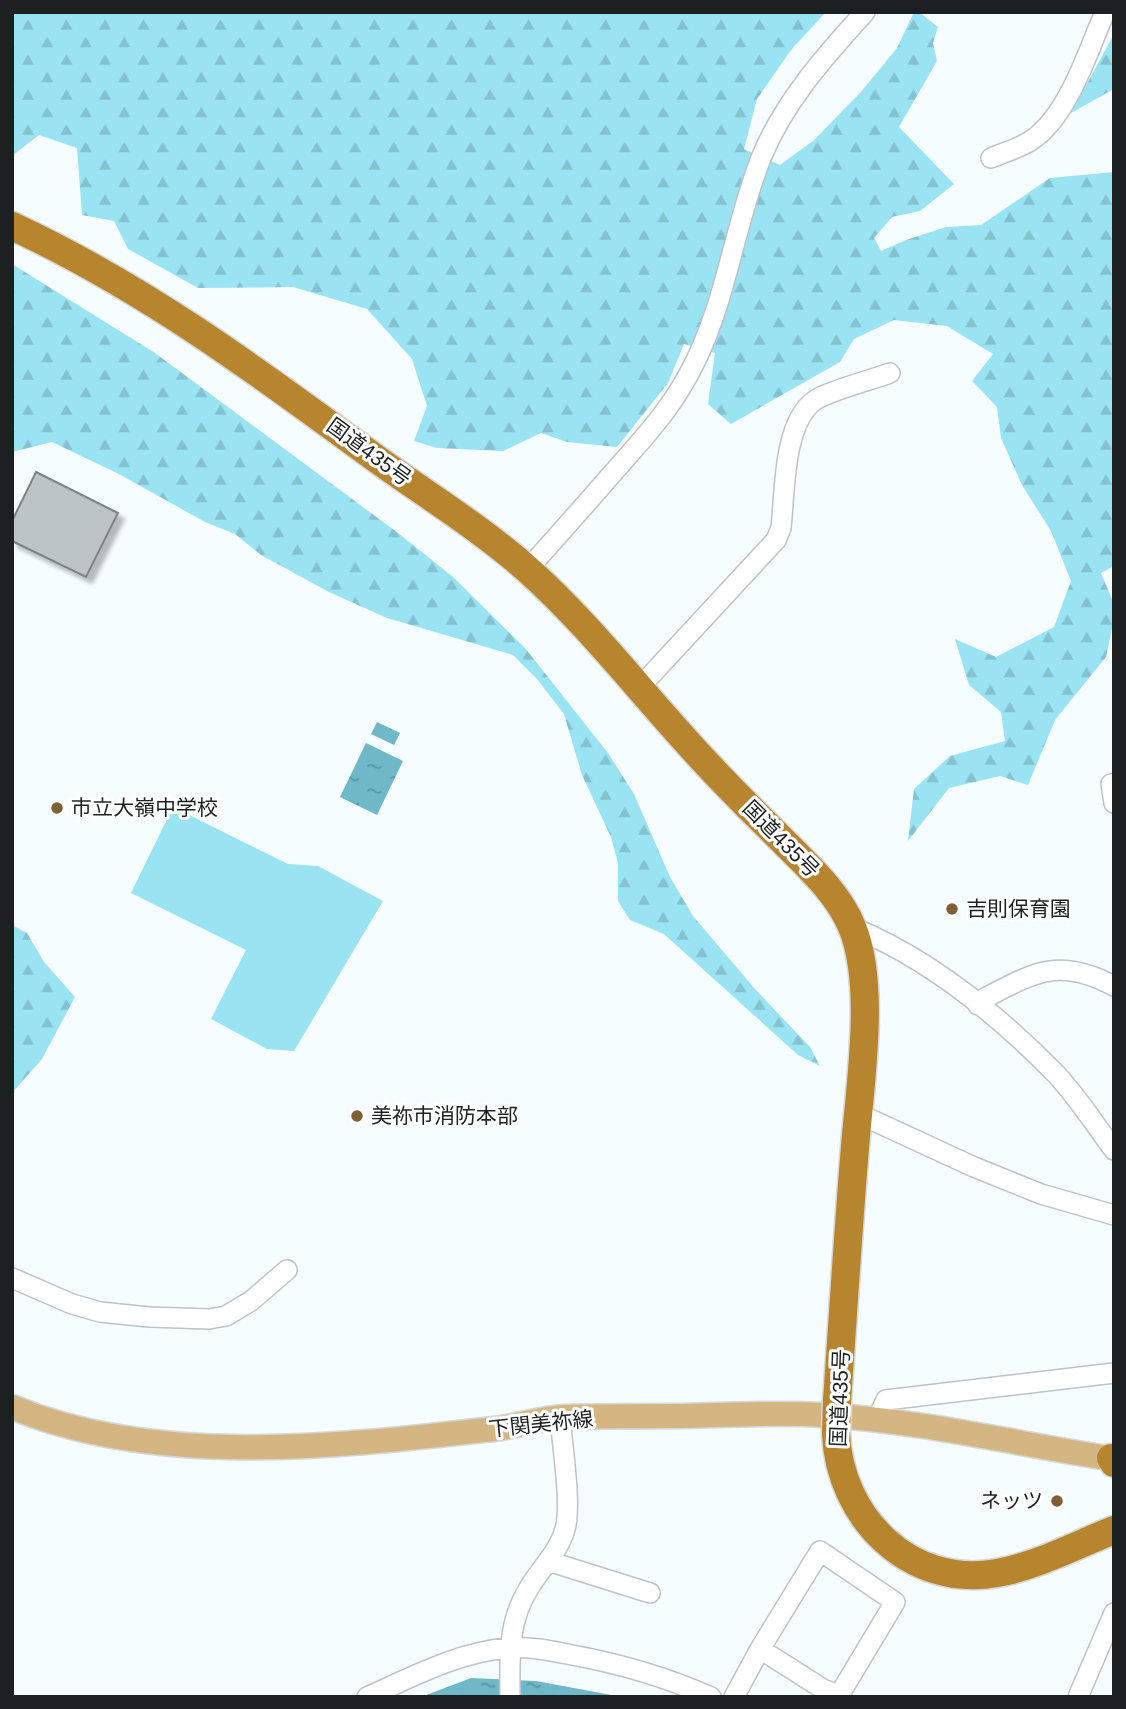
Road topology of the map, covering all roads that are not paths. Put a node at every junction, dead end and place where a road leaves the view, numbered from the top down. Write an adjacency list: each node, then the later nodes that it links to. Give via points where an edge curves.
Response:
1 (865, 12): 6 (street, via 800,86 767,146 709,332 681,390 662,419)
2 (1105, 12): 3 (street, via 1052,120 1035,138)
3 (991, 158)
4 (12, 226): 6 (highway, 国道435号, via 142,295 228,351 463,518)
5 (890, 373): 7 (street, via 815,400 796,422 776,540)
6 (527, 570): 7 (highway, 国道435号)
7 (640, 687): 8 (highway, 国道435号, via 709,767 820,878)
8 (852, 927): 10 (street, via 884,940); 11 (highway, 国道435号, via 862,961 864,997)
9 (1114, 986): 10 (street, via 1074,971 1038,972)
10 (978, 1005): 12 (street, via 1057,1075)
11 (859, 1114): 13 (street, via 1041,1194); 21 (highway, 国道435号, bridge, via 836,1433 844,1480 863,1516 888,1544 916,1562 949,1573 995,1574 1020,1568)
12 (1114, 1150)
13 (1114, 1215)
14 (288, 1270): 15 (street, via 251,1301 209,1320 100,1312)
15 (12, 1278)
16 (1114, 1373): 19 (street, via 886,1400)
17 (12, 1407): 18 (main road, 下関美祢線, via 40,1419 125,1438 206,1445 332,1444 496,1429)
18 (560, 1417): 19 (main road, 下関美祢線, via 809,1415); 22 (street, via 567,1517)
19 (877, 1421): 20 (main road, 下関美祢線)
20 (1113, 1460)
21 (1114, 1530)
22 (548, 1561): 23 (street); 26 (street, via 514,1618)
23 (650, 1593)
24 (1114, 1613): 31 (street)
25 (760, 1649): 25 (street, via 820,1551 895,1602 841,1692 823,1689); 30 (street)
26 (509, 1655): 27 (street, via 435,1666); 28 (street); 29 (street, via 553,1651 611,1662)
27 (366, 1697)
28 (510, 1697)
29 (711, 1697)
30 (734, 1697)
31 (1078, 1697)

